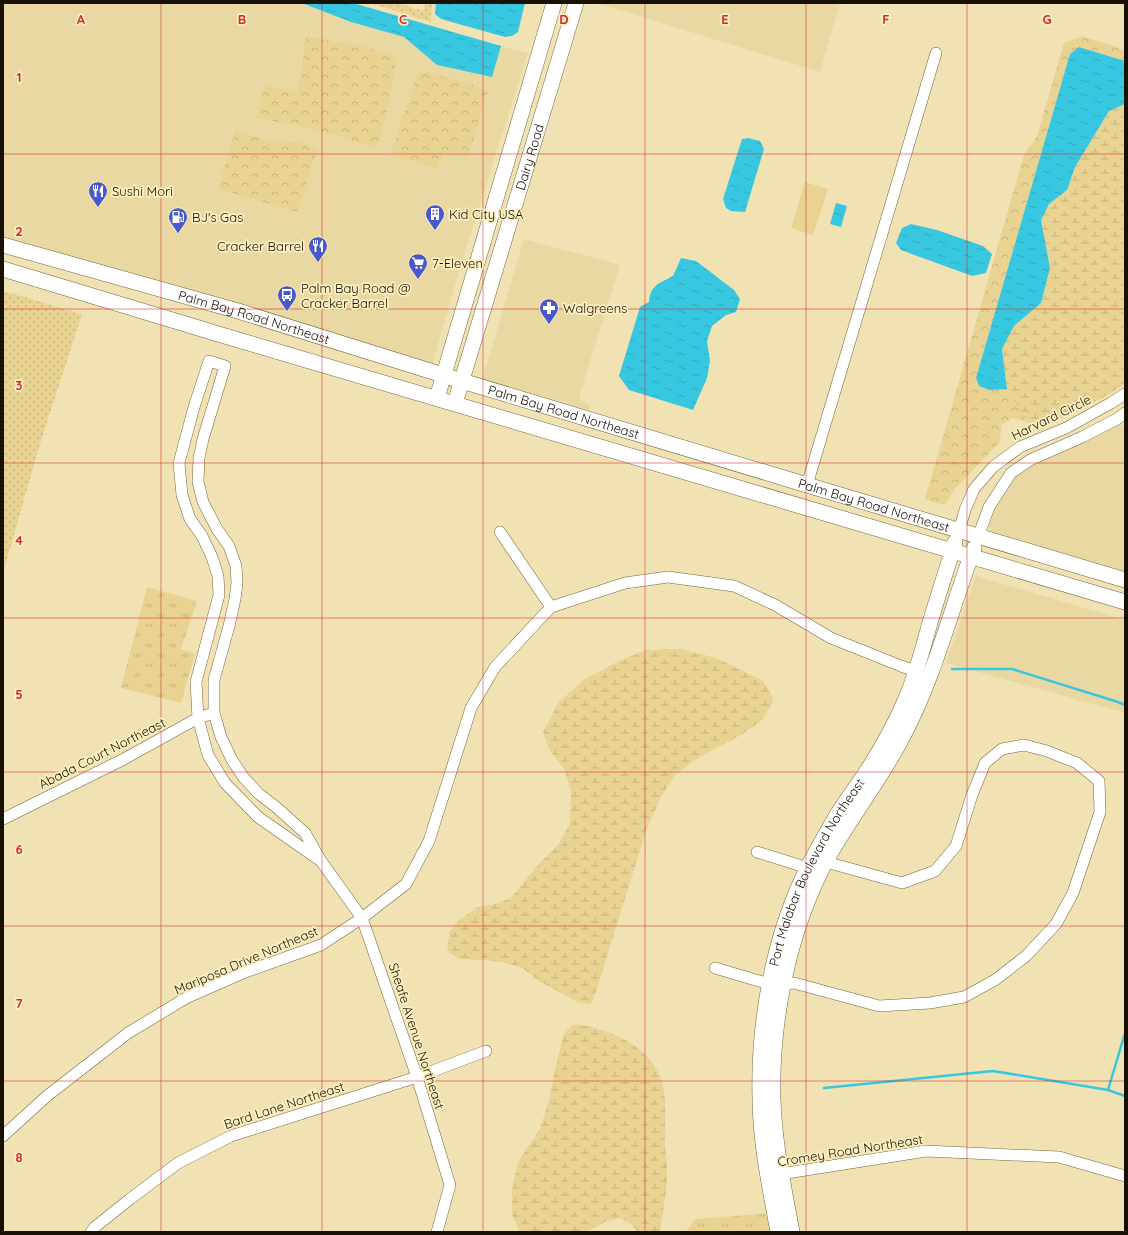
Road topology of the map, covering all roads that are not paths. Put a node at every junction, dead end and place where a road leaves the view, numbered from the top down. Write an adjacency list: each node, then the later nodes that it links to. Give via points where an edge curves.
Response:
1 (554, 3): 5 (main road, Dairy Road)
2 (576, 3): 4 (main road, Dairy Road)
3 (936, 53): 16 (street)
4 (554, 79): 5 (main road); 6 (main road, Dairy Road)
5 (527, 95): 7 (main road, Dairy Road)
6 (546, 100): 7 (main road); 11 (main road, Dairy Road)
7 (521, 117): 10 (main road, Dairy Road)
8 (3, 244): 10 (main road, Palm Bay Road Northeast, via 238,311)
9 (3, 269): 13 (main road, Palm Bay Road Northeast)
10 (445, 374): 11 (main road, Palm Bay Road Northeast); 13 (main road, Dairy Road)
11 (462, 380): 14 (main road, Dairy Road); 16 (main road, Palm Bay Road Northeast)
12 (1125, 394): 18 (street, Harvard Circle, via 1066,428 1020,447 993,467 974,489)
13 (437, 398): 14 (main road, Palm Bay Road Northeast)
14 (455, 403): 17 (main road, Palm Bay Road Northeast)
15 (1125, 413): 20 (street, via 1082,437 1030,460 1011,473 989,507)
16 (807, 485): 17 (main road, via 796,494); 18 (main road, Palm Bay Road Northeast)
17 (782, 500): 21 (main road, Palm Bay Road Northeast)
18 (959, 531): 20 (main road, Palm Bay Road Northeast); 21 (main road, Port Malabar Boulevard Northeast)
19 (500, 532): 25 (street)
20 (978, 536): 22 (main road, Port Malabar Boulevard Northeast); 23 (main road, Palm Bay Road Northeast)
21 (952, 551): 22 (main road, Palm Bay Road Northeast); 26 (main road, Port Malabar Boulevard Northeast, via 930,623)
22 (971, 556): 24 (main road, Palm Bay Road Northeast); 26 (main road, Port Malabar Boulevard Northeast)
23 (1125, 580)
24 (1125, 602)
25 (551, 607): 26 (street, Mariposa Drive Northeast, via 625,583 668,577 734,586 775,605 831,638); 34 (street, Mariposa Drive Northeast, via 495,667 471,708 429,841 406,884)
26 (923, 674): 32 (main road, Port Malabar Boulevard Northeast, via 918,706 901,739); 33 (main road, Port Malabar Boulevard Northeast, via 866,772 834,819)
27 (214, 713): 28 (street, Abada Court Northeast); 28 (street, Sheafe Avenue Northeast, via 214,680 237,584 236,566 229,546 203,502 198,482 203,439 225,366 209,361 179,463 182,495 190,519 202,536 218,576 219,595 196,682); 31 (street, Sheafe Avenue Northeast, via 221,737 244,778 305,833)
28 (198, 718): 29 (street, Abada Court Northeast); 31 (street, Sheafe Avenue Northeast, via 208,755 225,783 258,817)
29 (3, 819)
30 (757, 852): 33 (street)
31 (321, 861): 34 (street, Sheafe Avenue Northeast)
32 (826, 862): 33 (street); 36 (main road, Port Malabar Boulevard Northeast); 36 (street, via 902,883 935,871 956,846 985,763 1002,748 1024,744 1047,751 1077,763 1099,781 1100,812 1073,893 1056,924 1026,956 995,980 964,996 930,1003 879,1006 794,983)
33 (808, 868): 36 (main road, Port Malabar Boulevard Northeast, via 782,934)
34 (362, 918): 38 (street, Sheafe Avenue Northeast); 39 (street, Mariposa Drive Northeast, via 321,945 245,972 192,996 134,1029 47,1096)
35 (715, 968): 36 (street)
36 (776, 984): 40 (main road, Port Malabar Boulevard Northeast, via 764,1012 760,1097 762,1130)
37 (486, 1051): 38 (street, Bard Lane Northeast)
38 (417, 1077): 42 (street, Bard Lane Northeast, via 231,1136 178,1163); 43 (street, Sheafe Avenue Northeast, via 450,1185)
39 (3, 1136)
40 (774, 1175): 41 (street, Cromey Road Northeast, via 926,1151 1059,1157); 44 (main road, Port Malabar Boulevard Northeast); 45 (main road, Port Malabar Boulevard Northeast)
41 (1125, 1176)
42 (91, 1232)
43 (437, 1232)
44 (778, 1232)
45 (792, 1232)

